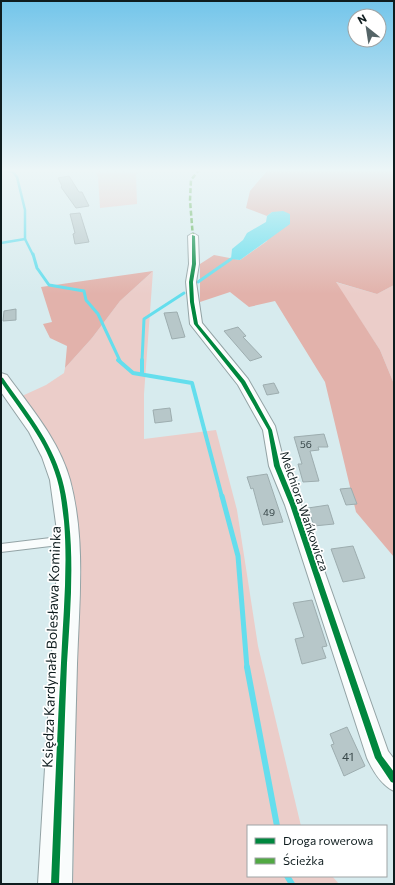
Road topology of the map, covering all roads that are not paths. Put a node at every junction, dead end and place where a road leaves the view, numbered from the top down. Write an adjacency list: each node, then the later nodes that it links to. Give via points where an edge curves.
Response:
1 (193, 236): 5 (street, Melchiora Wańkowicza, via 194,264 191,289 196,324 243,382 270,430 276,466 292,505 379,758)
2 (1, 379): 3 (street, Księdza Kardynała Bolesława Kominka, via 52,457 66,501)
3 (68, 540): 4 (lane); 6 (street, Księdza Kardynała Bolesława Kominka)
4 (1, 548)
5 (394, 779)
6 (55, 884)

